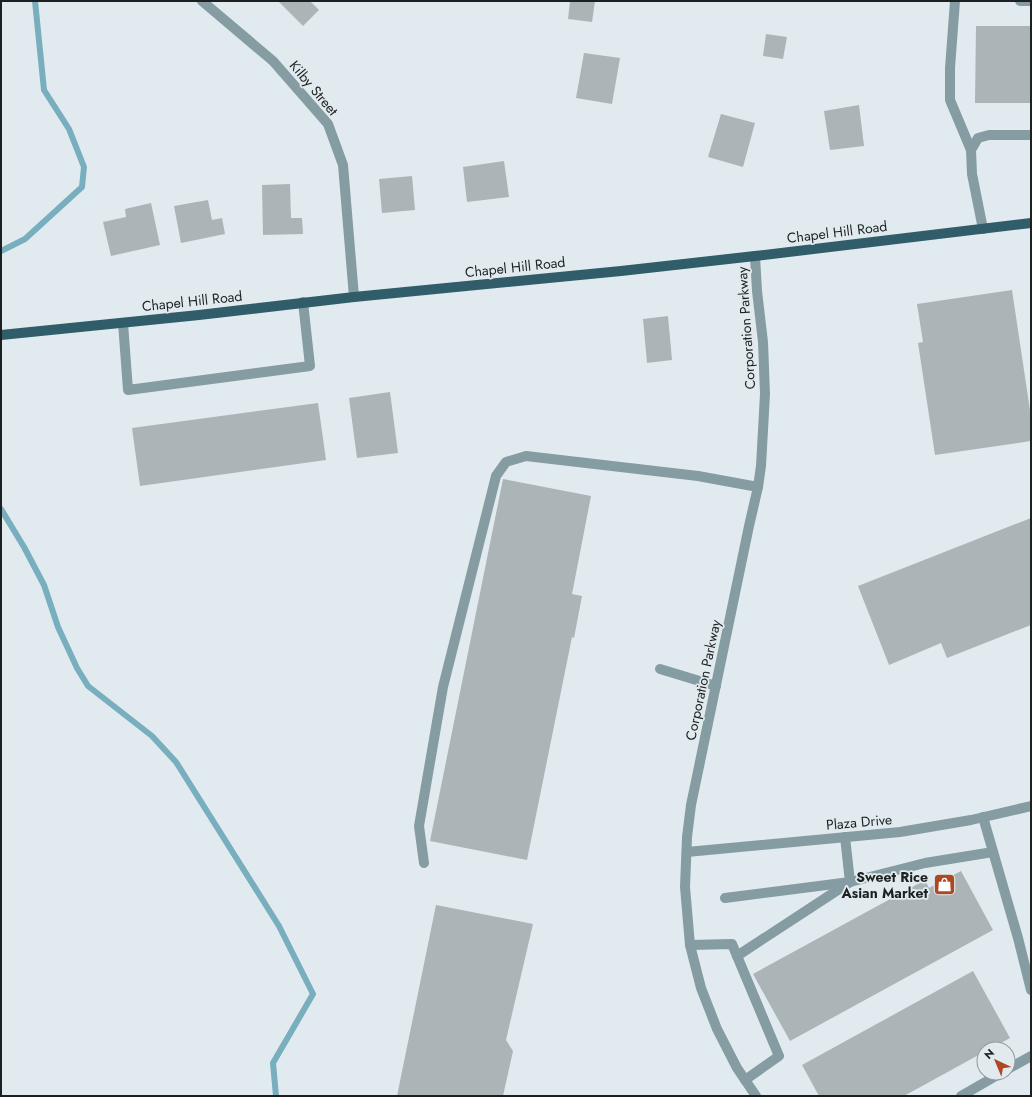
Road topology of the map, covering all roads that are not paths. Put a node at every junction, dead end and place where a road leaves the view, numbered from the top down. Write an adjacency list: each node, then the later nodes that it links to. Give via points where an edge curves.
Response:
1 (202, 1): 10 (street, Kilby Street, via 273,61 328,124 342,165)
2 (955, 1): 6 (street, via 950,100)
3 (1020, 1): 4 (street)
4 (1031, 1)
5 (1028, 135): 6 (street, via 989,135 978,138)
6 (971, 150): 8 (street, via 972,174)
7 (1031, 223): 8 (main road, Chapel Hill Road)
8 (983, 229): 9 (main road, Chapel Hill Road)
9 (755, 256): 10 (main road, Chapel Hill Road); 14 (street, Corporation Parkway, via 764,342 765,394)
10 (354, 297): 11 (main road, Chapel Hill Road)
11 (303, 302): 12 (main road, Chapel Hill Road); 12 (street, via 310,366 128,390)
12 (123, 323): 13 (main road, Chapel Hill Road)
13 (1, 335)
14 (758, 487): 16 (street, Corporation Parkway); 22 (street, via 698,476 526,456 506,462 496,476 443,687 419,826)
15 (660, 669): 16 (street)
16 (716, 686): 20 (street, Corporation Parkway, via 691,805)
17 (1031, 806): 18 (street, Plaza Drive)
18 (983, 817): 19 (street, Plaza Drive, via 900,832); 21 (street)
19 (845, 837): 20 (street, Plaza Drive); 23 (street)
20 (687, 852): 25 (street, Corporation Parkway, via 685,887)
21 (993, 852): 23 (street, via 925,863); 27 (street)
22 (424, 863)
23 (850, 882): 24 (street); 26 (street)
24 (725, 898)
25 (690, 945): 26 (street, via 732,944); 30 (street, Corporation Parkway, via 701,988 717,1029)
26 (737, 956): 30 (street, via 779,1056)
27 (1031, 990)
28 (1031, 1056): 29 (street)
29 (1016, 1064)
30 (745, 1080): 32 (street, Corporation Parkway)
31 (987, 1081): 33 (street)
32 (756, 1096)
33 (960, 1096)

